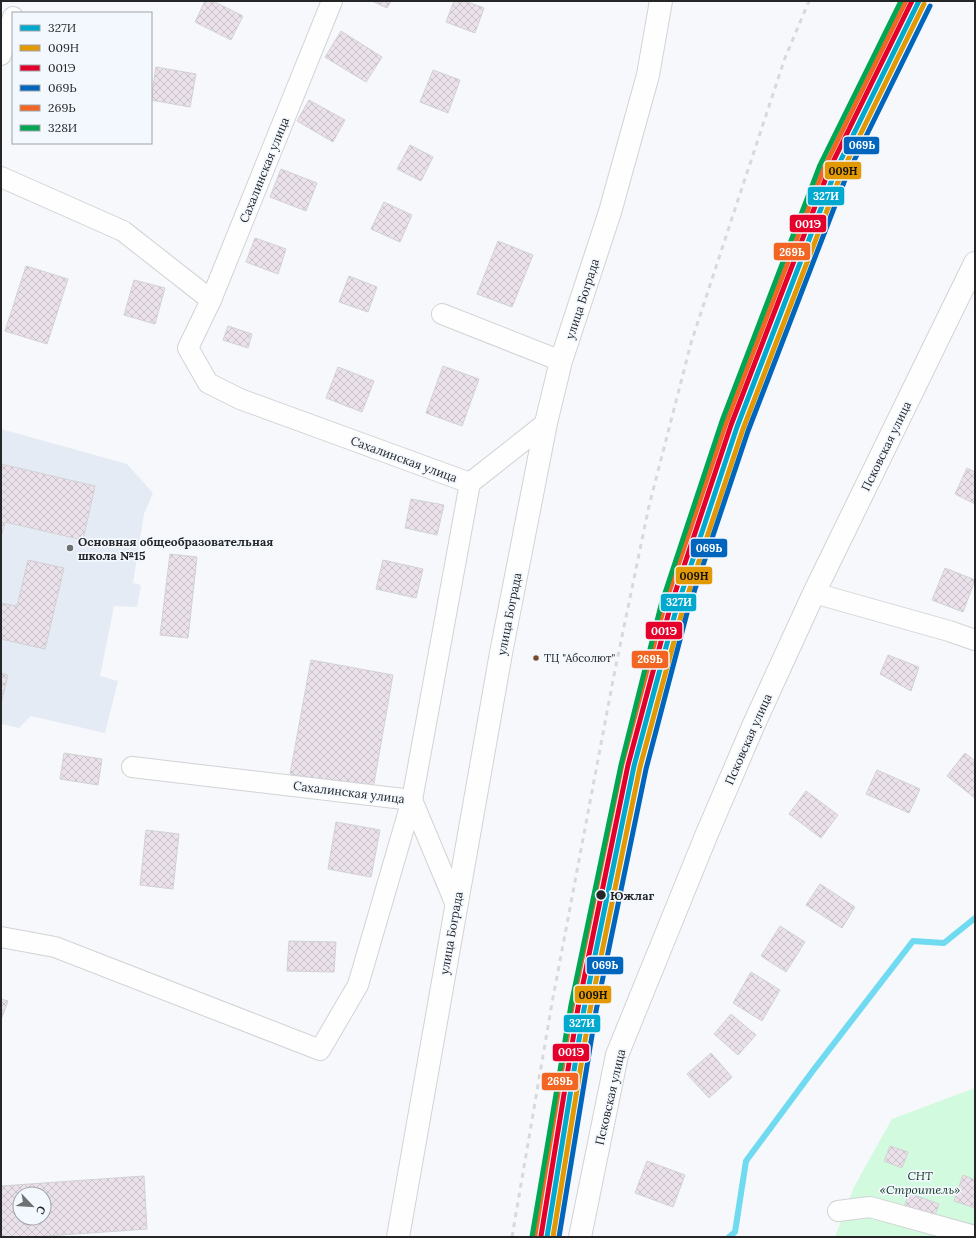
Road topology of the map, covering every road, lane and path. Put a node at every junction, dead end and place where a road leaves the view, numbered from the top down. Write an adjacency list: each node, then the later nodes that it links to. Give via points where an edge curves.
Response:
1 (18, 1): 4 (street)
2 (332, 1): 9 (street, Сахалинская улица)
3 (661, 1): 11 (main road, улица Бограда, via 648,75 612,204)
4 (14, 12)
5 (12, 20): 6 (street)
6 (1, 55)
7 (1, 176): 9 (street, via 123,231)
8 (975, 263): 14 (main road, Псковская улица)
9 (211, 300): 13 (street, Сахалинская улица, via 188,348 208,383 240,399)
10 (442, 314): 11 (street)
11 (561, 361): 12 (main road, улица Бограда)
12 (546, 423): 13 (street); 18 (main road, улица Бограда)
13 (470, 483): 17 (street, Сахалинская улица)
14 (814, 594): 15 (street); 23 (main road, Псковская улица, via 706,836 617,1055)
15 (975, 640)
16 (132, 767): 17 (street, Сахалинская улица)
17 (412, 800): 18 (street); 19 (street, via 358,985 320,1050 55,947)
18 (456, 904): 22 (main road, улица Бограда)
19 (1, 937)
20 (838, 1211): 21 (street, via 870,1207)
21 (975, 1236)
22 (398, 1237)
23 (580, 1237)

